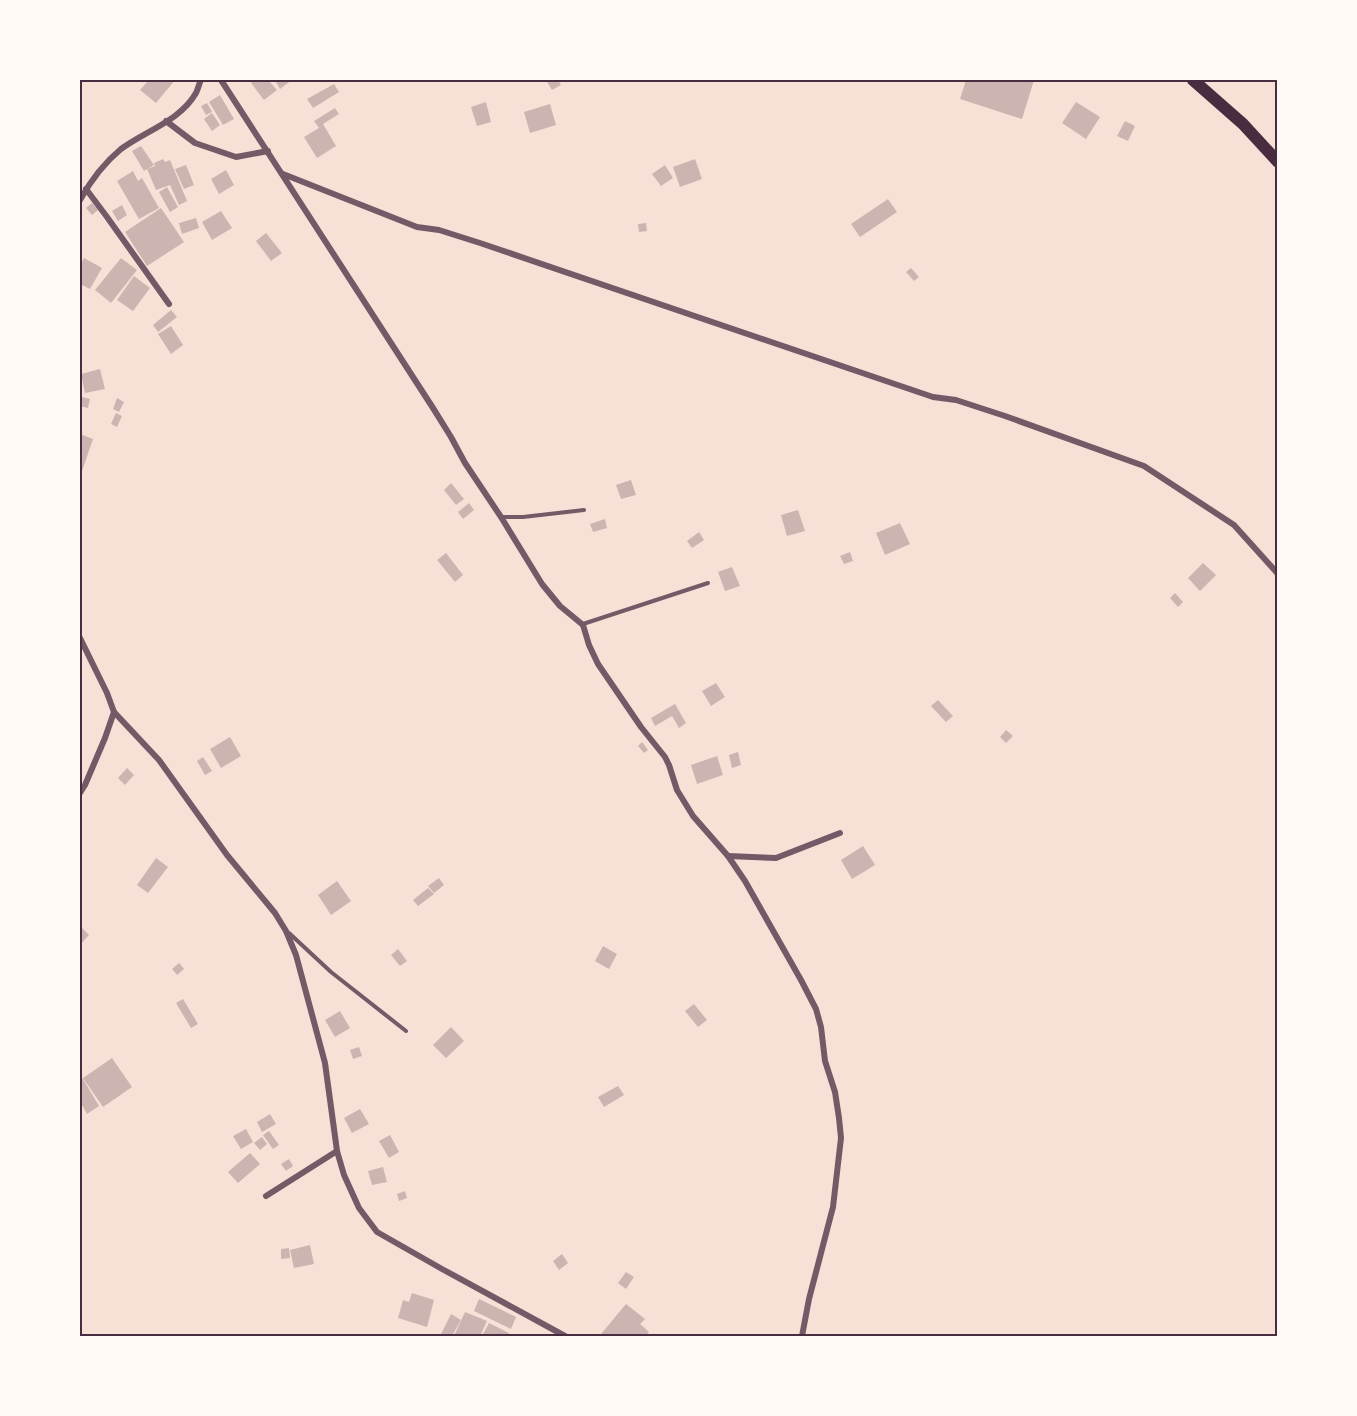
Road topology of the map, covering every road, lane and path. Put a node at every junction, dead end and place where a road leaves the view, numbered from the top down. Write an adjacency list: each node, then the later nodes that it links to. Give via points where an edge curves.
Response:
1 (201, 80): 4 (street, via 188,103)
2 (221, 80): 5 (street)
3 (1193, 80): 6 (main road, via 1243,124)
4 (166, 121): 5 (street, via 195,143 236,157); 8 (street, via 118,152)
5 (268, 151): 7 (street)
6 (1278, 162)
7 (282, 174): 12 (street); 13 (street, via 417,227 480,243 933,397 1005,416 1144,466 1234,525)
8 (86, 189): 9 (street); 10 (street)
9 (80, 200)
10 (169, 304)
11 (584, 510): 12 (lane)
12 (501, 517): 15 (street, via 542,584)
13 (1278, 574)
14 (708, 583): 15 (lane)
15 (583, 625): 20 (street, via 598,664 665,757 682,799)
16 (80, 638): 17 (street)
17 (114, 711): 18 (street); 21 (street, via 159,760)
18 (80, 793)
19 (840, 833): 20 (street, via 776,858)
20 (728, 855): 26 (street, via 810,996 837,1100 840,1138 833,1207)
21 (286, 931): 22 (lane); 23 (street, via 325,1063)
22 (406, 1031)
23 (337, 1152): 24 (street); 25 (street, via 358,1208 377,1232)
24 (266, 1196)
25 (565, 1336)
26 (802, 1336)

